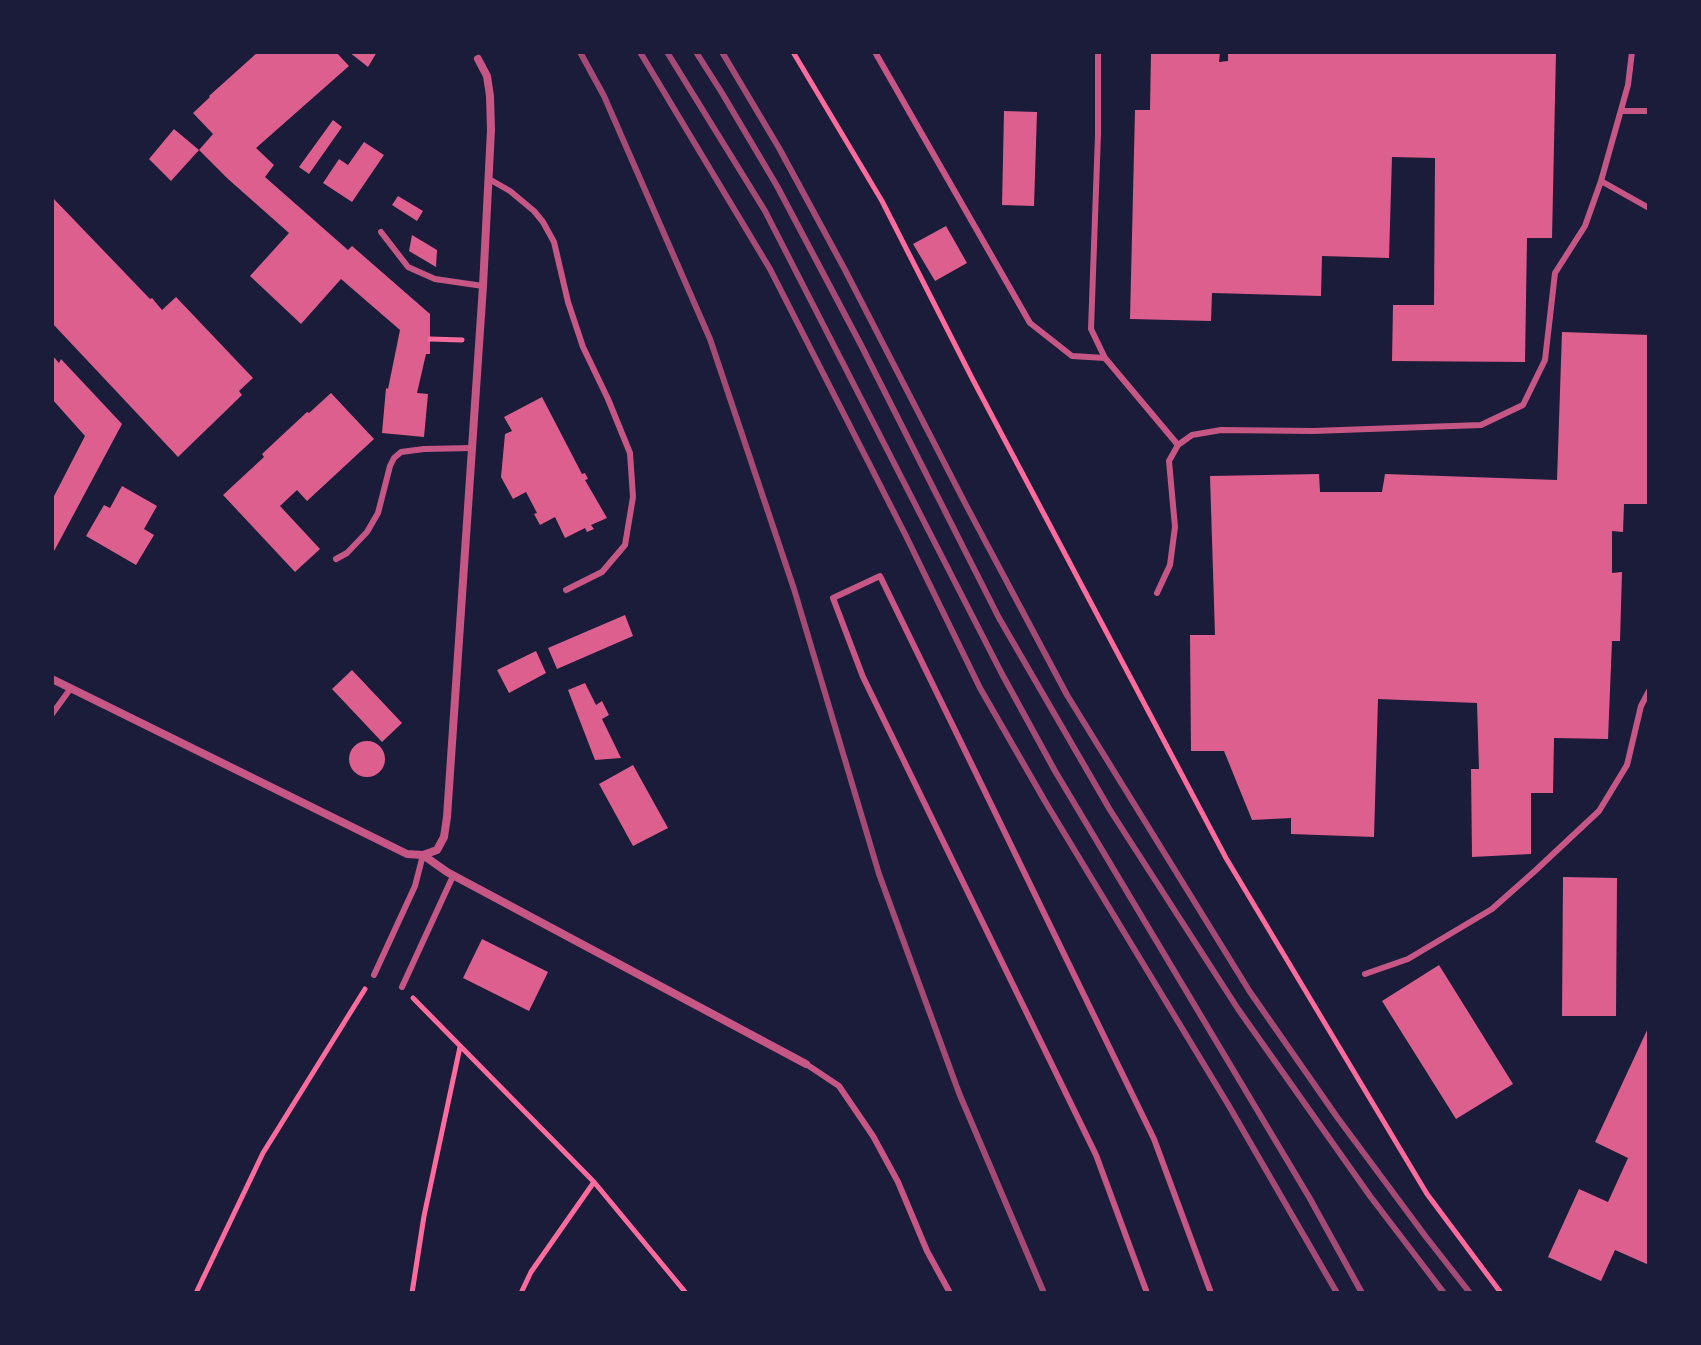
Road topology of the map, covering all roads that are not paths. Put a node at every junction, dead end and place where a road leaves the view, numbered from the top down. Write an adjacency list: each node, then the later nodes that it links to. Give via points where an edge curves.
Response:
1 (875, 52): 12 (lane, via 1030,323 1072,356)
2 (1098, 52): 12 (lane, via 1091,329)
3 (1632, 52): 5 (lane)
4 (476, 54): 7 (street, via 490,96)
5 (1622, 111): 6 (lane); 8 (lane)
6 (1649, 111)
7 (489, 179): 11 (street); 16 (lane, via 534,211 554,242 583,347 630,453 633,497 625,545 602,572)
8 (1601, 181): 9 (lane); 13 (lane, via 1585,226 1555,273 1545,360 1523,405 1481,425 1221,430 1192,435)
9 (1649, 208)
10 (381, 232): 11 (lane, via 408,267 435,279)
11 (483, 286): 14 (street)
12 (1105, 358): 13 (lane)
13 (1178, 445): 17 (lane, via 1169,461 1172,552)
14 (472, 448): 15 (lane, via 401,452 390,466 378,513 367,532); 22 (street, via 447,817 437,850)
15 (336, 559)
16 (566, 590)
17 (1157, 593)
18 (52, 679): 19 (street)
19 (71, 688): 21 (lane); 22 (street, via 407,854)
20 (1649, 691): 24 (lane, via 1627,765 1599,811 1492,909 1408,959)
21 (52, 714)
22 (423, 855): 23 (street); 25 (lane, via 415,886)
23 (453, 876): 26 (lane); 27 (street)
24 (1365, 974)
25 (374, 975)
26 (402, 987)
27 (806, 1064): 28 (lane, via 839,1086 873,1136)
28 (950, 1293)
29 (1147, 1293): 30 (lane, via 1096,1155 863,677 833,598 880,576 1154,1139)
30 (1211, 1293)

